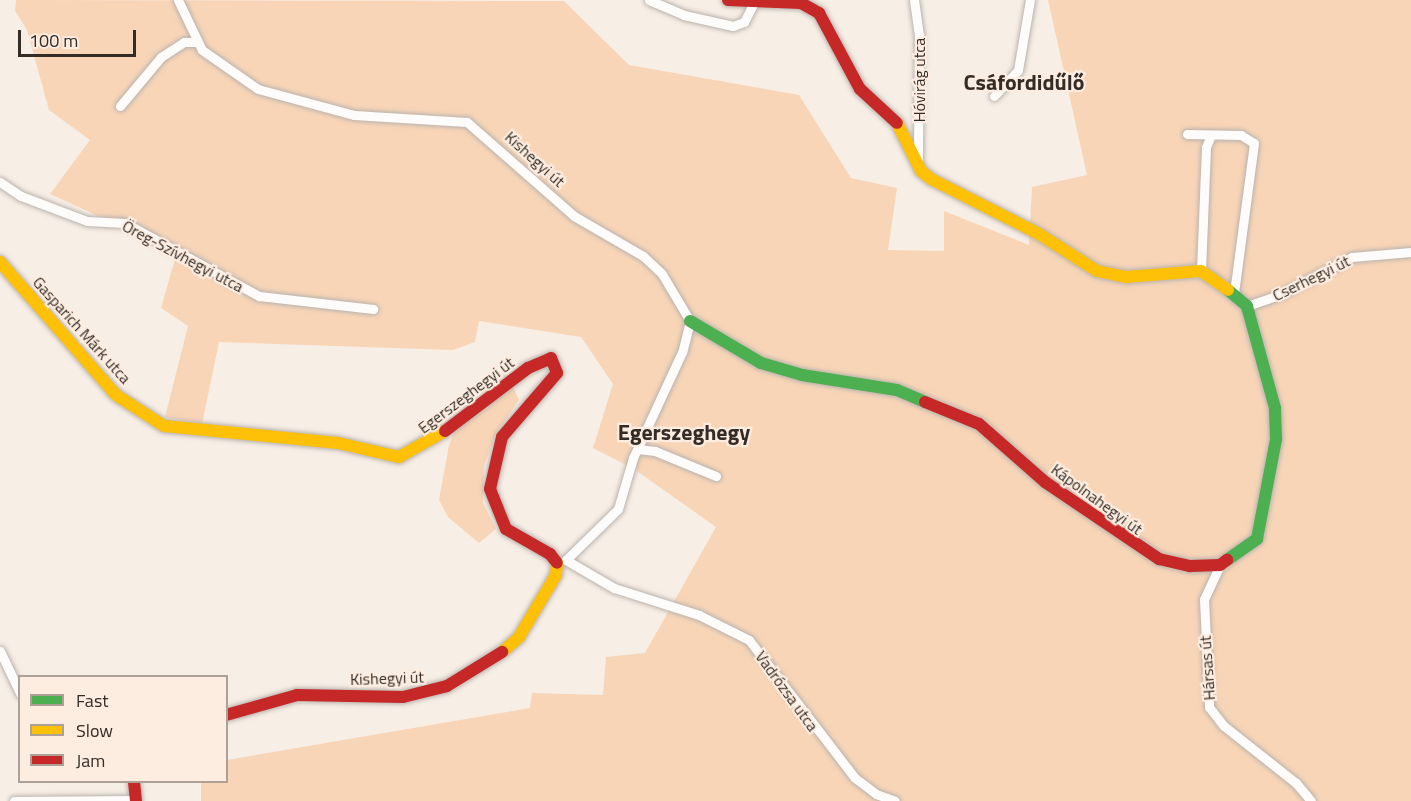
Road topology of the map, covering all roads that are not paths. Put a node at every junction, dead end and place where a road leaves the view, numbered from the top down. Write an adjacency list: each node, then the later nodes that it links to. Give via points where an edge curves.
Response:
1 (178, 0): 7 (street, Kishegyi út)
2 (649, 0): 6 (street, via 684,15 733,26 744,22)
3 (728, 0): 6 (street)
4 (914, 0): 12 (street, Hóvirág utca, via 919,37)
5 (1030, 0): 8 (street, via 1018,70)
6 (753, 4): 12 (street, via 801,3 819,13 860,89 894,118)
7 (196, 42): 9 (street, via 184,42 161,57); 20 (street, Kishegyi út, via 221,66 258,89 289,101 369,117 467,122 574,216 654,264 676,292)
8 (994, 96)
9 (120, 106)
10 (1187, 134): 11 (street)
11 (1211, 135): 16 (street); 17 (street, via 1241,135 1254,143)
12 (918, 160): 16 (street, via 931,179 1039,234 1097,272 1126,277)
13 (0, 182): 19 (street, Öreg-Szívhegyi utca, via 21,196 87,221 125,223 259,296)
14 (1411, 252): 18 (street, Cserhegyi út, via 1352,257 1281,294)
15 (0, 262): 21 (street, Gasparich Márk utca, via 116,395)
16 (1201, 271): 17 (street)
17 (1234, 292): 18 (street)
18 (1247, 306): 25 (street, via 1274,397 1275,439 1257,539)
19 (373, 309)
20 (690, 321): 22 (street, Kishegyi út, via 682,352); 25 (street, Kápolnahegyi út, via 761,363 802,375 897,390 954,412 979,424 1025,468 1146,554 1175,564)
21 (142, 416): 24 (street, Egerszeghegyi út, via 173,427 338,443 399,457 429,444 528,368 550,358 557,366 556,377 506,432 493,462 490,489 495,511 506,529)
22 (638, 449): 23 (street, via 655,451); 24 (street, Kishegyi út, via 618,508)
23 (716, 476)
24 (561, 562): 28 (street, Kishegyi út, via 515,641 491,662 447,686 403,697 287,697); 32 (street, Vadrózsa utca, via 614,588 699,615 749,640 855,778 876,794)
25 (1220, 565): 33 (street, Hársas út, via 1204,599 1209,707 1224,726 1296,783)
26 (0, 651): 27 (street)
27 (18, 689)
28 (228, 714)
29 (134, 783): 30 (street)
30 (136, 800): 31 (street)
31 (14, 801)
32 (895, 801)
33 (1311, 801)

